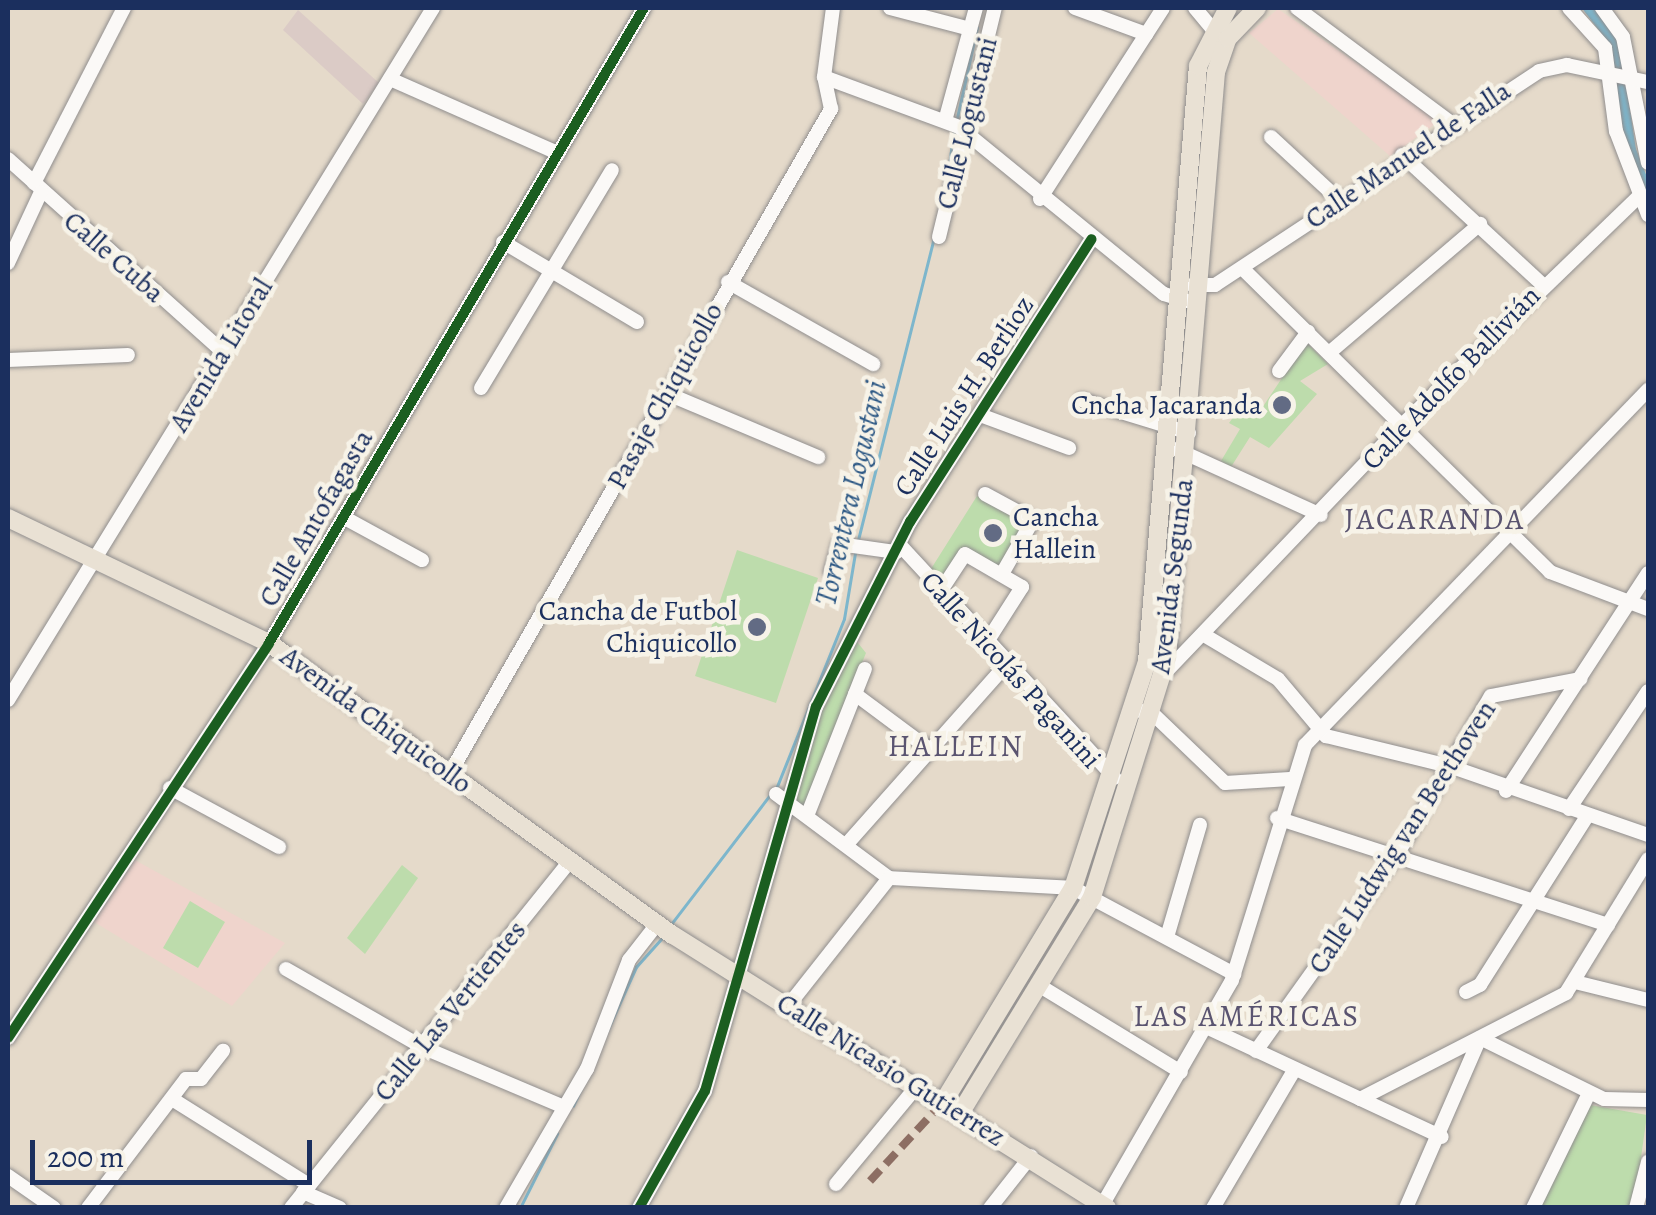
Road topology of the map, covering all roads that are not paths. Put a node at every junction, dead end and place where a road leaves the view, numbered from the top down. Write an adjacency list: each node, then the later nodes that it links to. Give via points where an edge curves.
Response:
1 (124, 8): 31 (street)
2 (432, 8): 21 (street, Avenida Litoral)
3 (644, 8): 26 (street, Calle Antofagasta)
4 (833, 8): 20 (street, Pasaje Chiquicollo)
5 (890, 8): 17 (street)
6 (976, 8): 17 (street, Calle Logustani)
7 (995, 8): 24 (street, Calle Logustani)
8 (1074, 8): 18 (street)
9 (1163, 8): 18 (street)
10 (1194, 8): 16 (street)
11 (1228, 8): 16 (main road, Avenida Segunda)
12 (1256, 8): 45 (main road, Avenida Segunda, via 1228,38 1216,72)
13 (1297, 8): 23 (street)
14 (1570, 8): 19 (street, via 1601,38)
15 (1602, 8): 19 (street, via 1623,37)
16 (1212, 28): 45 (main road, Avenida Segunda, via 1198,66)
17 (970, 29): 24 (street, Calle Logustani)
18 (1146, 34): 33 (street)
19 (1621, 76): 22 (street, Calle Manuel de Falla); 23 (street, Calle Manuel de Falla, via 1550,66); 29 (street); 32 (street, via 1616,131)
20 (824, 77): 24 (street); 43 (street, Pasaje Chiquicollo, via 831,110)
21 (390, 78): 26 (street); 48 (street, Avenida Litoral)
22 (1648, 82)
23 (1450, 122): 27 (street, Calle Manuel de Falla)
24 (955, 126): 33 (street); 37 (street, Calle Logustani)
25 (1271, 137): 34 (street)
26 (558, 152): 39 (street, Calle Antofagasta)
27 (1402, 155): 34 (street, Calle Manuel de Falla); 36 (street)
28 (8, 159): 31 (street, Calle Cuba)
29 (1648, 163)
30 (612, 170): 42 (street)
31 (37, 188): 40 (street); 48 (street, Calle Cuba)
32 (1640, 195): 35 (street); 44 (street, Calle Adolfo Ballivián)
33 (1040, 199): 38 (street)
34 (1339, 200): 41 (street, Calle Manuel de Falla)
35 (1648, 215)
36 (1480, 224): 44 (street); 49 (street)
37 (939, 238)
38 (1092, 238): 45 (street); 58 (street, Calle Luis H. Berlioz)
39 (503, 242): 42 (street); 67 (street, Calle Antofagasta)
40 (8, 263)
41 (1242, 268): 45 (street, Calle Manuel de Falla); 47 (street)
42 (551, 271): 46 (street); 54 (street)
43 (728, 282): 52 (street); 56 (street, Pasaje Chiquicollo)
44 (1542, 284): 59 (street, Calle Adolfo Ballivián)
45 (1189, 293): 60 (main road, Avenida Segunda); 61 (main road, Avenida Segunda)
46 (638, 322)
47 (1308, 332): 49 (street); 53 (street)
48 (224, 352): 72 (street, Avenida Litoral)
49 (1328, 353): 59 (street)
50 (128, 355): 51 (street)
51 (8, 360)
52 (872, 364)
53 (1279, 371)
54 (482, 388)
55 (1648, 390): 69 (street)
56 (668, 394): 64 (street); 95 (street, Pasaje Chiquicollo)
57 (1082, 400): 61 (street)
58 (980, 415): 62 (street); 70 (street, Calle Luis H. Berlioz)
59 (1398, 429): 66 (street, Calle Adolfo Ballivián); 69 (street)
60 (1189, 433): 61 (street); 63 (main road, Avenida Segunda)
61 (1168, 438): 63 (street); 86 (main road, Avenida Segunda, via 1152,628)
62 (1069, 448)
63 (1187, 452): 66 (street); 84 (main road, Avenida Segunda)
64 (818, 457)
65 (985, 494): 74 (street, via 1033,520)
66 (1321, 515): 79 (street, Calle Adolfo Ballivián)
67 (343, 517): 71 (street); 81 (street, Calle Antofagasta)
68 (8, 518): 72 (main road, Avenida Chiquicollo)
69 (1508, 532): 77 (street, via 1550,572); 92 (street)
70 (898, 548): 73 (street, via 839,544); 76 (street, Calle Nicolás Paganini); 101 (street, Calle Luis H. Berlioz, via 816,707)
71 (422, 560)
72 (94, 561): 81 (main road, Avenida Chiquicollo); 89 (street, Avenida Litoral)
73 (832, 572)
74 (1002, 574): 76 (street, via 965,554); 80 (street, via 1022,587)
75 (1648, 574): 77 (street)
76 (940, 592): 80 (street, Calle Nicolás Paganini)
77 (1632, 598): 78 (street); 85 (street)
78 (1648, 609)
79 (1204, 635): 84 (street, Calle Adolfo Ballivián); 92 (street, via 1278,679)
80 (986, 642): 82 (street, Calle Nicolás Paganini)
81 (269, 643): 95 (main road, Avenida Chiquicollo); 99 (street, Calle Antofagasta)
82 (1005, 666): 93 (street); 96 (street, Calle Nicolás Paganini)
83 (865, 669): 88 (street)
84 (1161, 678): 86 (street, Calle Adolfo Ballivián); 91 (main road, Avenida Segunda)
85 (1580, 679): 94 (street, Calle Ludwig van Beethoven, via 1498,692); 100 (street)
86 (1138, 686): 90 (main road, Avenida Segunda)
87 (1648, 691): 102 (street)
88 (855, 694): 93 (street); 104 (street)
89 (8, 700)
90 (1130, 710): 91 (street); 96 (main road, Avenida Segunda)
91 (1152, 713): 97 (street, via 1226,783); 98 (main road, Avenida Segunda)
92 (1316, 728): 94 (street); 97 (street)
93 (930, 750): 108 (street)
94 (1449, 766): 100 (street); 110 (street, Calle Ludwig van Beethoven)
95 (450, 774): 112 (main road, Avenida Chiquicollo)
96 (1108, 776): 98 (street, Calle Nicolás Paganini); 114 (main road, Avenida Segunda)
97 (1290, 778): 105 (street)
98 (1131, 782): 115 (main road, Avenida Segunda)
99 (170, 788): 109 (street); 129 (street, Calle Antofagasta)
100 (1506, 790): 102 (street)
101 (782, 798): 104 (street); 121 (street, Calle Luis H. Berlioz)
102 (1569, 810): 103 (street)
103 (1588, 815): 107 (street); 116 (street)
104 (807, 816): 108 (street)
105 (1277, 818): 110 (street); 122 (street)
106 (1200, 825): 119 (street)
107 (1648, 835)
108 (846, 845): 113 (street)
109 (279, 848)
110 (1398, 854): 116 (street); 133 (street, Calle Ludwig van Beethoven)
111 (1648, 859): 117 (street)
112 (570, 860): 118 (main road, Avenida Chiquicollo); 131 (street, Calle Las Vertientes)
113 (889, 878): 114 (street); 127 (street)
114 (1073, 888): 115 (street); 141 (main road, Avenida Segunda)
115 (1092, 898): 119 (street); 124 (main road, Avenida Segunda)
116 (1534, 902): 117 (street); 125 (street)
117 (1608, 926): 123 (street)
118 (663, 928): 121 (main road, Calle Nicasio Gutierrez); 142 (street, via 630,960)
119 (1167, 937): 122 (street)
120 (286, 969): 131 (street)
121 (734, 974): 127 (main road, Calle Nicasio Gutierrez); 157 (street, Calle Luis H. Berlioz, via 705,1091)
122 (1234, 974): 128 (street)
123 (1575, 982): 126 (street); 130 (street)
124 (1040, 986): 135 (street); 143 (main road, Avenida Segunda)
125 (1466, 992)
126 (1648, 1000)
127 (788, 1006): 136 (main road, Calle Nicasio Gutierrez)
128 (1206, 1027): 133 (street); 135 (street)
129 (8, 1038)
130 (1480, 1038): 137 (street); 138 (street); 144 (street)
131 (422, 1047): 142 (street); 150 (street, Calle Las Vertientes)
132 (223, 1051): 139 (street)
133 (1256, 1051): 134 (street)
134 (1295, 1069): 138 (street); 159 (street)
135 (1181, 1072): 151 (street)
136 (918, 1085): 141 (main road, Calle Nicasio Gutierrez); 149 (street)
137 (1589, 1093): 140 (street); 161 (street)
138 (1360, 1099): 144 (street)
139 (172, 1100): 150 (street); 153 (street)
140 (1648, 1100)
141 (944, 1101): 143 (main road, Calle Nicasio Gutierrez)
142 (564, 1107): 156 (street)
143 (961, 1112): 145 (main road, Calle Nicasio Gutierrez)
144 (1442, 1137): 160 (street)
145 (1031, 1156): 151 (main road, Calle Nicasio Gutierrez); 158 (street)
146 (1648, 1162): 148 (street)
147 (8, 1176): 152 (street)
148 (1647, 1183): 162 (street)
149 (836, 1184)
150 (306, 1188): 154 (street, Calle Las Vertientes); 155 (street)
151 (1108, 1206)
152 (54, 1208)
153 (88, 1208)
154 (290, 1208)
155 (340, 1208)
156 (506, 1208)
157 (639, 1208)
158 (990, 1208)
159 (1213, 1208)
160 (1406, 1208)
161 (1533, 1208)
162 (1636, 1208)

